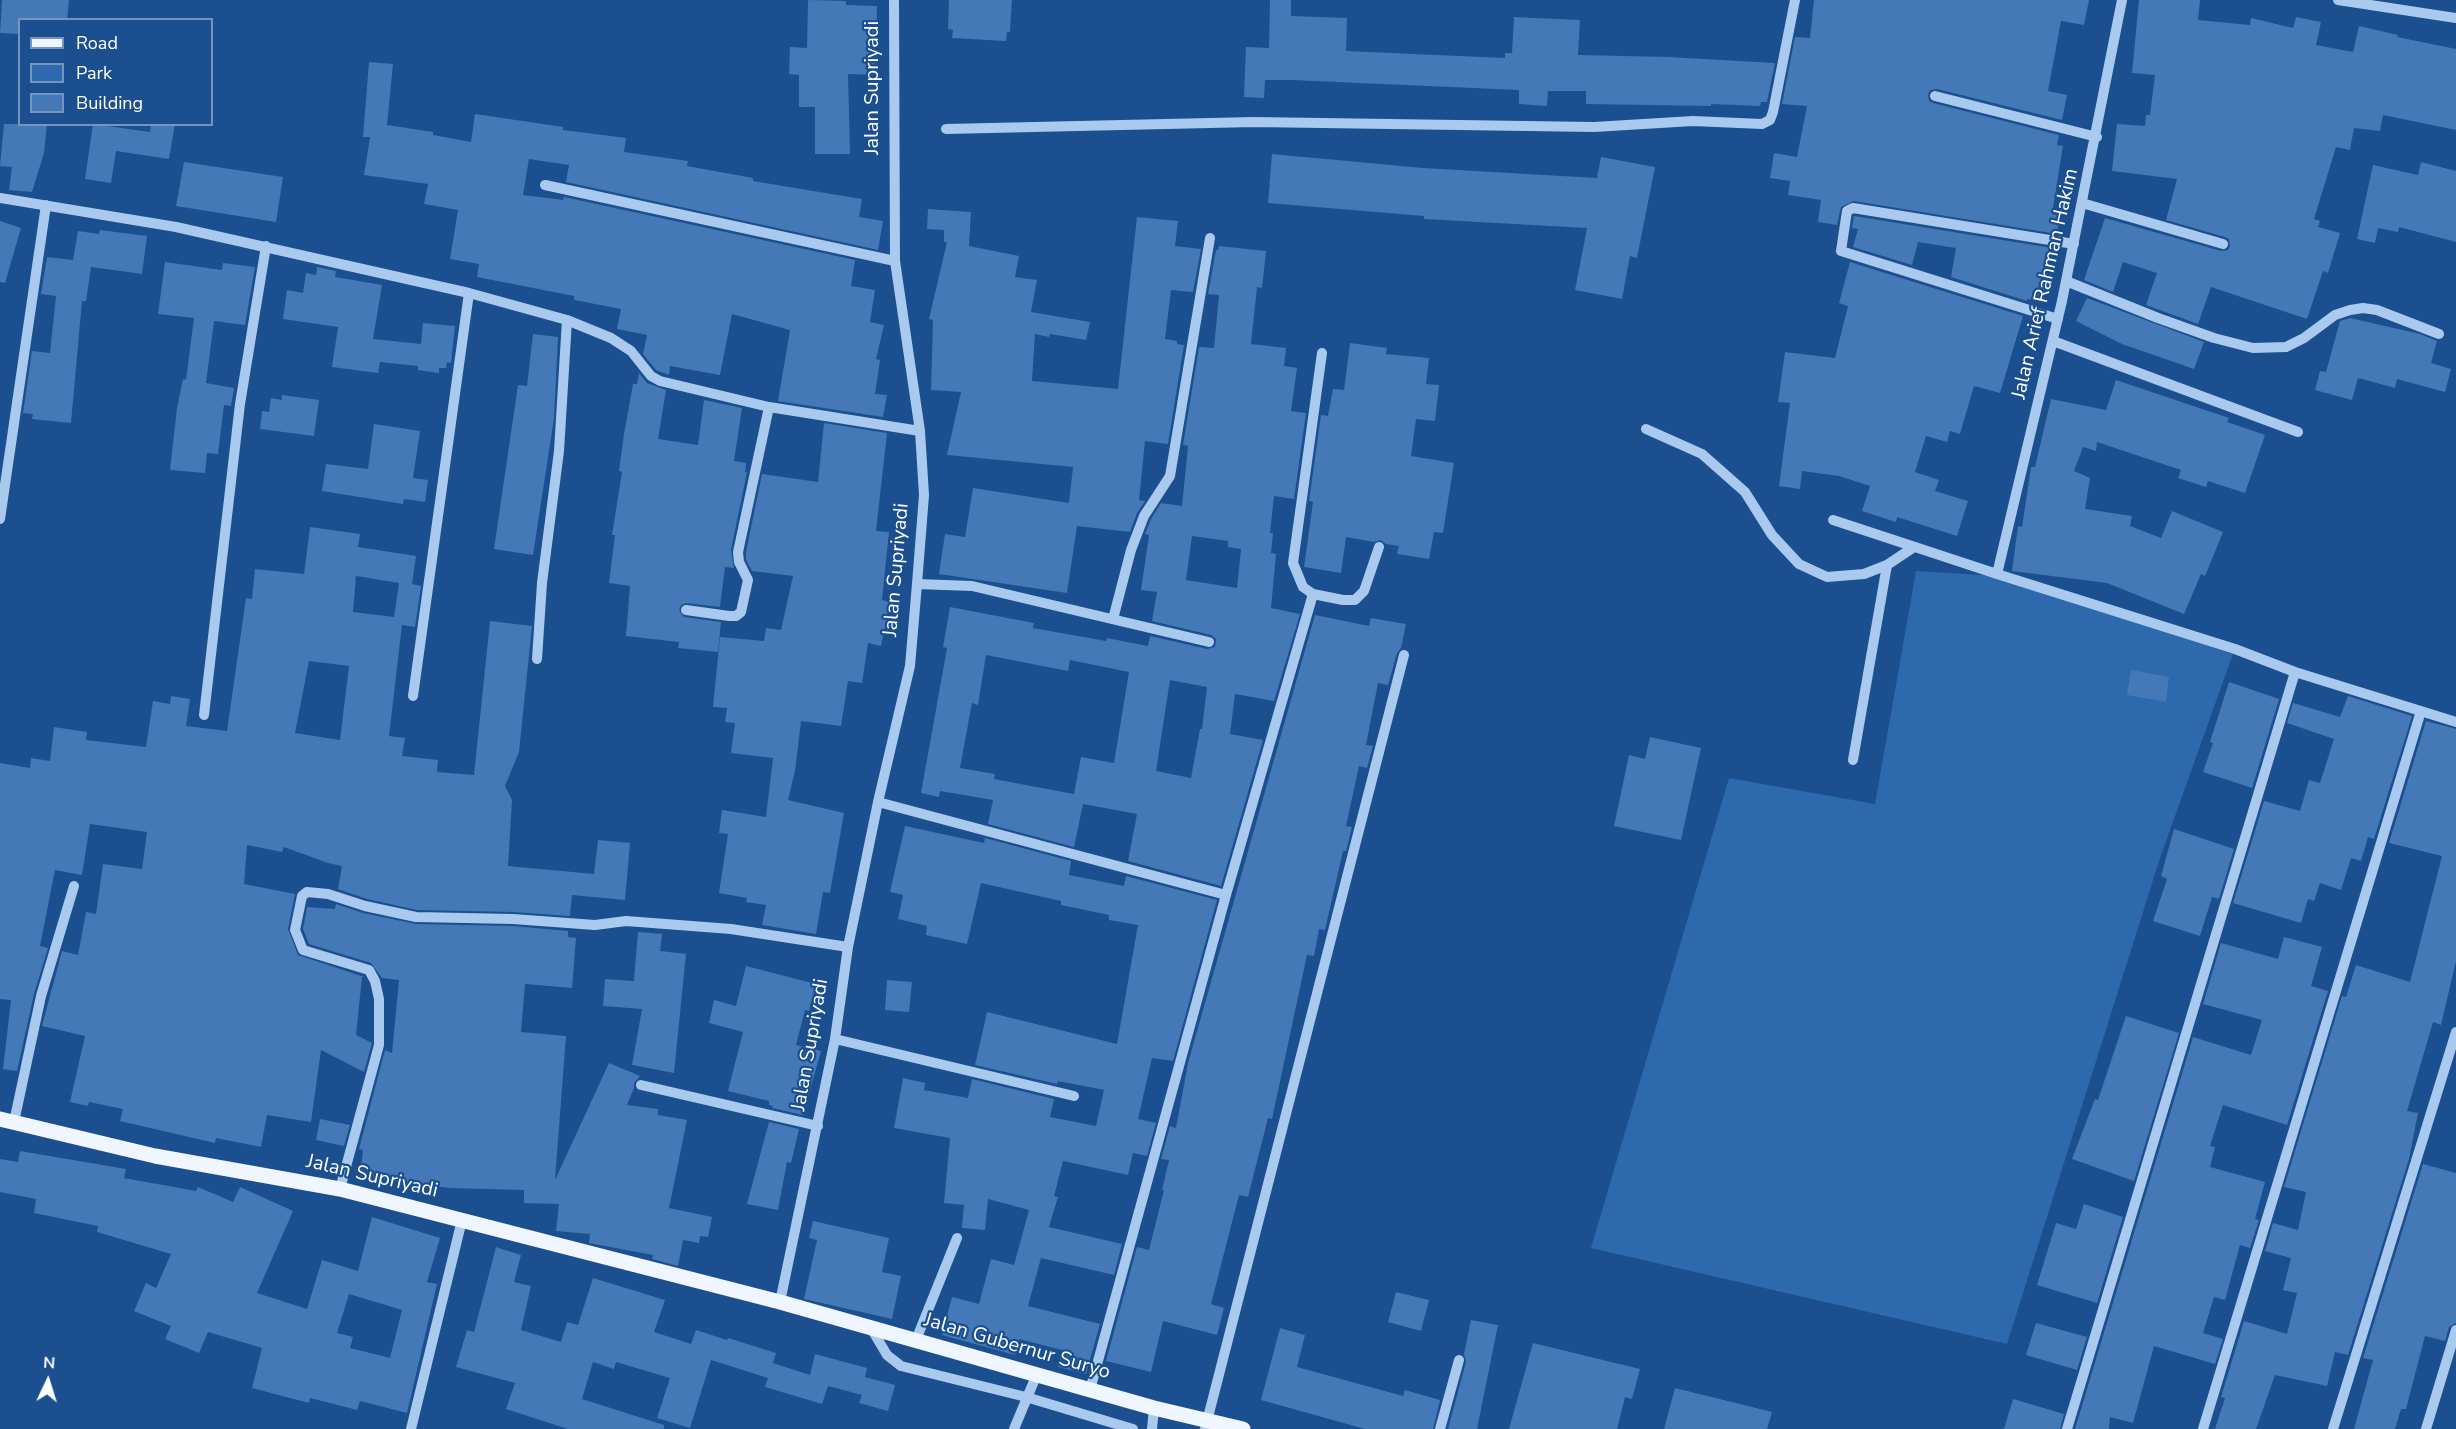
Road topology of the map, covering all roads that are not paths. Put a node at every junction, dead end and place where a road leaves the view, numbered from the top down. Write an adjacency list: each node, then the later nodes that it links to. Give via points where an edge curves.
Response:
1 (894, 0): 17 (street, Jalan Supriyadi)
2 (1796, 0): 7 (street, via 1773,112 1770,120 1762,124 1693,121 1594,127 1254,122)
3 (2122, 0): 8 (street, Jalan Arief Rahman Hakim)
4 (2338, 0): 5 (street)
5 (2456, 18)
6 (1935, 96): 8 (street)
7 (946, 129)
8 (2097, 137): 11 (street, Jalan Arief Rahman Hakim)
9 (545, 185): 17 (street)
10 (0, 198): 12 (street)
11 (2082, 203): 14 (street, Jalan Arief Rahman Hakim); 15 (street)
12 (46, 205): 16 (street); 29 (street)
13 (1210, 238): 38 (street, via 1170,476 1144,516)
14 (2074, 244): 18 (street, Jalan Arief Rahman Hakim); 20 (street, via 1853,208 1847,211 1841,251)
15 (2223, 244)
16 (266, 246): 19 (street); 45 (street, via 240,404)
17 (895, 261): 27 (street, Jalan Supriyadi)
18 (2066, 281): 20 (street, Jalan Arief Rahman Hakim); 22 (street, via 2158,318 2253,348 2286,347 2335,315 2363,308)
19 (469, 293): 21 (street); 43 (street)
20 (2058, 319): 23 (street, Jalan Arief Rahman Hakim)
21 (567, 320): 25 (street, via 621,344 660,381); 41 (street, via 560,451 542,583)
22 (2439, 334)
23 (2053, 341): 28 (street); 34 (street, Jalan Arief Rahman Hakim)
24 (1322, 353): 36 (street, via 1293,563 1303,587)
25 (769, 407): 27 (street); 37 (street, via 738,552 748,580 741,612 729,616)
26 (1646, 429): 33 (street, via 1702,454 1745,492 1772,535 1799,564 1827,577 1864,574)
27 (920, 430): 35 (street, Jalan Supriyadi, via 924,495)
28 (2298, 432)
29 (0, 519)
30 (1833, 520): 32 (street)
31 (1379, 547): 36 (street, via 1364,591 1355,600)
32 (1914, 547): 33 (street); 34 (street)
33 (1887, 565): 47 (street)
34 (1997, 574): 42 (street, via 2235,649)
35 (917, 585): 38 (street, via 972,586); 48 (street, Jalan Supriyadi, via 910,666)
36 (1313, 594): 50 (street)
37 (686, 610)
38 (1113, 620): 39 (street)
39 (1209, 642)
40 (1404, 655): 70 (street)
41 (537, 659)
42 (2295, 672): 44 (street); 77 (street)
43 (413, 696)
44 (2421, 711): 46 (street); 78 (street)
45 (204, 715)
46 (2456, 722)
47 (1853, 760)
48 (878, 802): 50 (street); 51 (street, Jalan Supriyadi)
49 (74, 886): 56 (street)
50 (1226, 895): 67 (street)
51 (848, 947): 53 (street, Jalan Supriyadi); 58 (street, via 731,929 626,921 596,925 416,917 307,892 302,897 295,930 303,950 369,970 379,999 379,1045)
52 (2456, 1032): 79 (street)
53 (835, 1040): 55 (street); 57 (street, Jalan Supriyadi)
54 (641, 1086): 57 (street)
55 (1074, 1096)
56 (7, 1121): 58 (main road, Jalan Supriyadi, via 155,1156)
57 (818, 1126): 61 (street, Jalan Supriyadi)
58 (340, 1189): 59 (main road, Jalan Supriyadi)
59 (462, 1220): 61 (main road, Jalan Supriyadi); 71 (street)
60 (957, 1238): 64 (street)
61 (780, 1302): 62 (main road, Jalan Gubernur Suryo)
62 (872, 1328): 64 (main road, Jalan Gubernur Suryo); 68 (street, via 887,1355 901,1366)
63 (2456, 1330): 80 (street)
64 (916, 1340): 66 (main road, Jalan Gubernur Suryo)
65 (1459, 1360): 76 (street)
66 (1037, 1374): 67 (main road, Jalan Gubernur Suryo); 68 (street)
67 (1090, 1390): 69 (main road, Jalan Gubernur Suryo)
68 (1026, 1396): 72 (street); 73 (street)
69 (1154, 1408): 70 (main road, Jalan Gubernur Suryo); 74 (street)
70 (1206, 1424): 75 (main road, Jalan Gubernur Suryo)
71 (411, 1429)
72 (1014, 1429)
73 (1133, 1429)
74 (1152, 1429)
75 (1243, 1429)
76 (1440, 1429)
77 (2067, 1429)
78 (2203, 1429)
79 (2333, 1429)
80 (2426, 1429)

